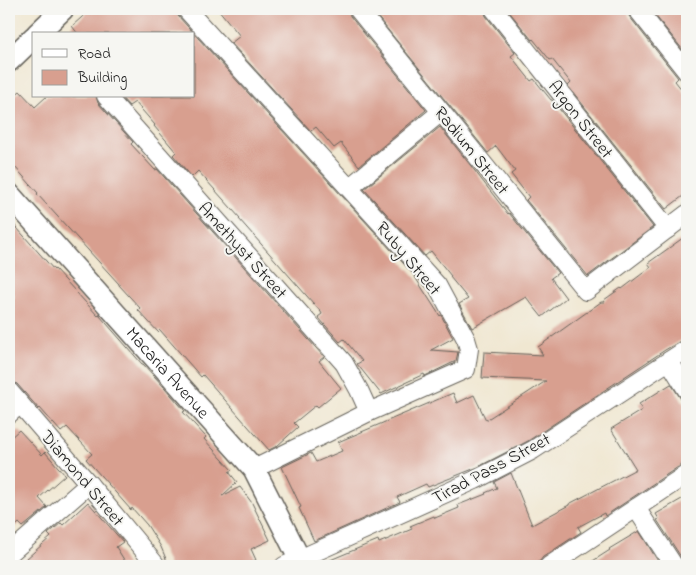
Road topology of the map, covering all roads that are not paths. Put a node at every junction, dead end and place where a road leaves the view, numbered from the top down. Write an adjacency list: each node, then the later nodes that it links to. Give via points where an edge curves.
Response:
1 (62, 9): 6 (street)
2 (186, 9): 12 (street, Ruby Street)
3 (358, 9): 11 (street, Radium Street)
4 (494, 9): 15 (street, Argon Street)
5 (637, 9): 9 (street)
6 (42, 32)
7 (32, 41): 8 (street)
8 (9, 61)
9 (687, 72)
10 (108, 98): 20 (street, Amethyst Street, via 344,363)
11 (442, 112): 12 (street); 15 (street, Radium Street, via 586,291)
12 (349, 188): 20 (street, Ruby Street, via 437,285 469,349 466,369)
13 (9, 194): 21 (street, Macaria Avenue)
14 (687, 214): 15 (street)
15 (668, 229)
16 (687, 349): 17 (street, Tirad Pass Street)
17 (669, 361): 18 (street); 26 (street, Tirad Pass Street, via 533,450)
18 (687, 390)
19 (13, 403): 23 (street, Diamond Street)
20 (369, 412): 21 (street, Ruby Street)
21 (254, 469): 26 (street, Macaria Avenue)
22 (687, 474): 24 (street)
23 (89, 484): 25 (street); 27 (street, Diamond Street)
24 (636, 508): 28 (street); 29 (street)
25 (9, 554)
26 (295, 564)
27 (156, 566)
28 (549, 566)
29 (674, 566)

